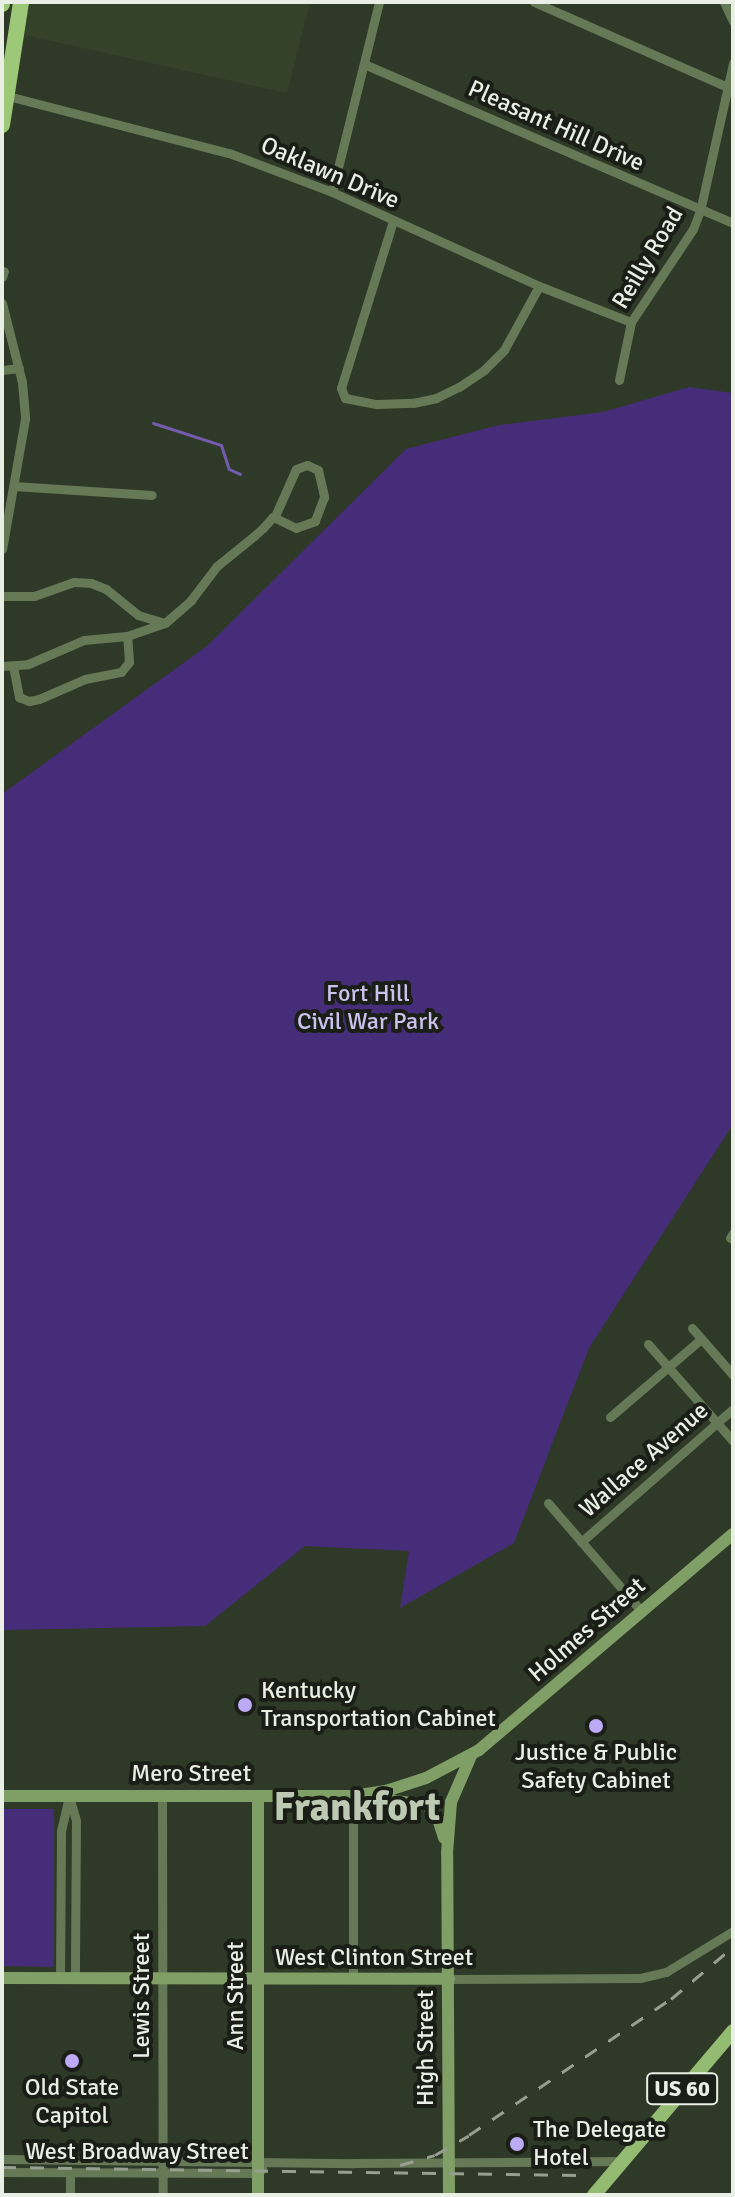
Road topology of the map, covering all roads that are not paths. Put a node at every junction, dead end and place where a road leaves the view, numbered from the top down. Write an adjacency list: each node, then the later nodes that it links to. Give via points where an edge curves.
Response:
1 (21, 2): 9 (highway)
2 (379, 2): 7 (street)
3 (534, 2): 8 (street)
4 (724, 2): 5 (street)
5 (733, 21)
6 (733, 63): 8 (street, Reilly Road)
7 (364, 64): 11 (street); 12 (street, Pleasant Hill Drive)
8 (730, 88): 12 (street, Reilly Road)
9 (4, 96): 10 (highway); 11 (street, Oaklawn Drive, via 229,153)
10 (2, 125)
11 (332, 192): 13 (street, Oaklawn Drive)
12 (700, 211): 14 (street, Pleasant Hill Drive); 17 (street, Reilly Road)
13 (393, 221): 15 (street, Oaklawn Drive); 15 (street, via 341,388 345,398 413,403 459,387 504,350)
14 (733, 223)
15 (539, 286): 17 (street, Oaklawn Drive)
16 (2, 303): 18 (street)
17 (631, 322): 20 (street, Reilly Road)
18 (19, 368): 19 (street); 21 (street, via 25,419)
19 (2, 370)
20 (619, 380)
21 (14, 486): 22 (street); 24 (street)
22 (152, 495)
23 (273, 517): 23 (street, via 293,472 307,465 320,473 324,490 313,523 288,527); 27 (street, via 217,566)
24 (2, 549)
25 (2, 596): 26 (street, via 34,596 69,583 91,583)
26 (145, 618): 27 (street); 28 (street)
27 (165, 623): 28 (street)
28 (142, 631): 29 (street)
29 (127, 636): 30 (street, via 84,640 28,664); 30 (street, via 129,659 121,672 85,679 33,701 19,697)
30 (7, 666)
31 (692, 1328): 32 (street)
32 (701, 1339): 34 (street); 35 (street)
33 (648, 1344): 34 (street)
34 (668, 1367): 37 (street); 38 (street)
35 (733, 1375)
36 (733, 1409): 38 (street, Wallace Avenue)
37 (610, 1417)
38 (717, 1423): 39 (street); 42 (street, Wallace Avenue)
39 (733, 1441)
40 (548, 1503): 42 (street)
41 (731, 1539): 43 (main road, Holmes Street)
42 (581, 1542): 43 (street)
43 (642, 1612): 44 (main road, Holmes Street)
44 (471, 1756): 45 (main road, Holmes Street); 51 (main road, High Street, via 451,1802)
45 (426, 1778): 49 (main road, Mero Street)
46 (2, 1796): 47 (main road, Mero Street)
47 (69, 1796): 50 (main road, Mero Street); 54 (street, via 61,1831); 55 (street, via 76,1821)
48 (258, 1796): 49 (main road, Mero Street); 50 (main road, Mero Street); 57 (main road, Ann Street)
49 (353, 1796): 51 (main road, High Street, via 427,1805 438,1819); 58 (street)
50 (162, 1797): 56 (street, Lewis Street)
51 (447, 1853): 59 (main road, High Street)
52 (733, 1931): 59 (street, West Clinton Street, via 666,1972 640,1978)
53 (2, 1978): 54 (main road, West Clinton Street)
54 (60, 1979): 55 (main road, West Clinton Street)
55 (75, 1979): 56 (main road, West Clinton Street)
56 (162, 1979): 57 (main road, West Clinton Street); 62 (street, Lewis Street)
57 (258, 1979): 58 (main road, West Clinton Street); 65 (main road, Ann Street)
58 (353, 1979): 59 (main road, West Clinton Street)
59 (449, 1979): 63 (main road, High Street)
60 (733, 2031): 64 (main road, US 60)
61 (2, 2159): 62 (street, West Broadway Street)
62 (162, 2161): 65 (street, West Broadway Street); 68 (street, Lewis Street)
63 (448, 2161): 64 (street, West Broadway Street); 65 (street, West Broadway Street); 72 (main road, High Street)
64 (624, 2161): 73 (main road, US 60)
65 (261, 2166): 68 (street, West Broadway Street); 71 (main road, Ann Street)
66 (2, 2172): 67 (street, West Broadway Street)
67 (70, 2173): 68 (street, West Broadway Street); 69 (street)
68 (163, 2173): 70 (street, Lewis Street)
69 (70, 2195)
70 (163, 2195)
71 (258, 2195)
72 (449, 2195)
73 (594, 2195)

